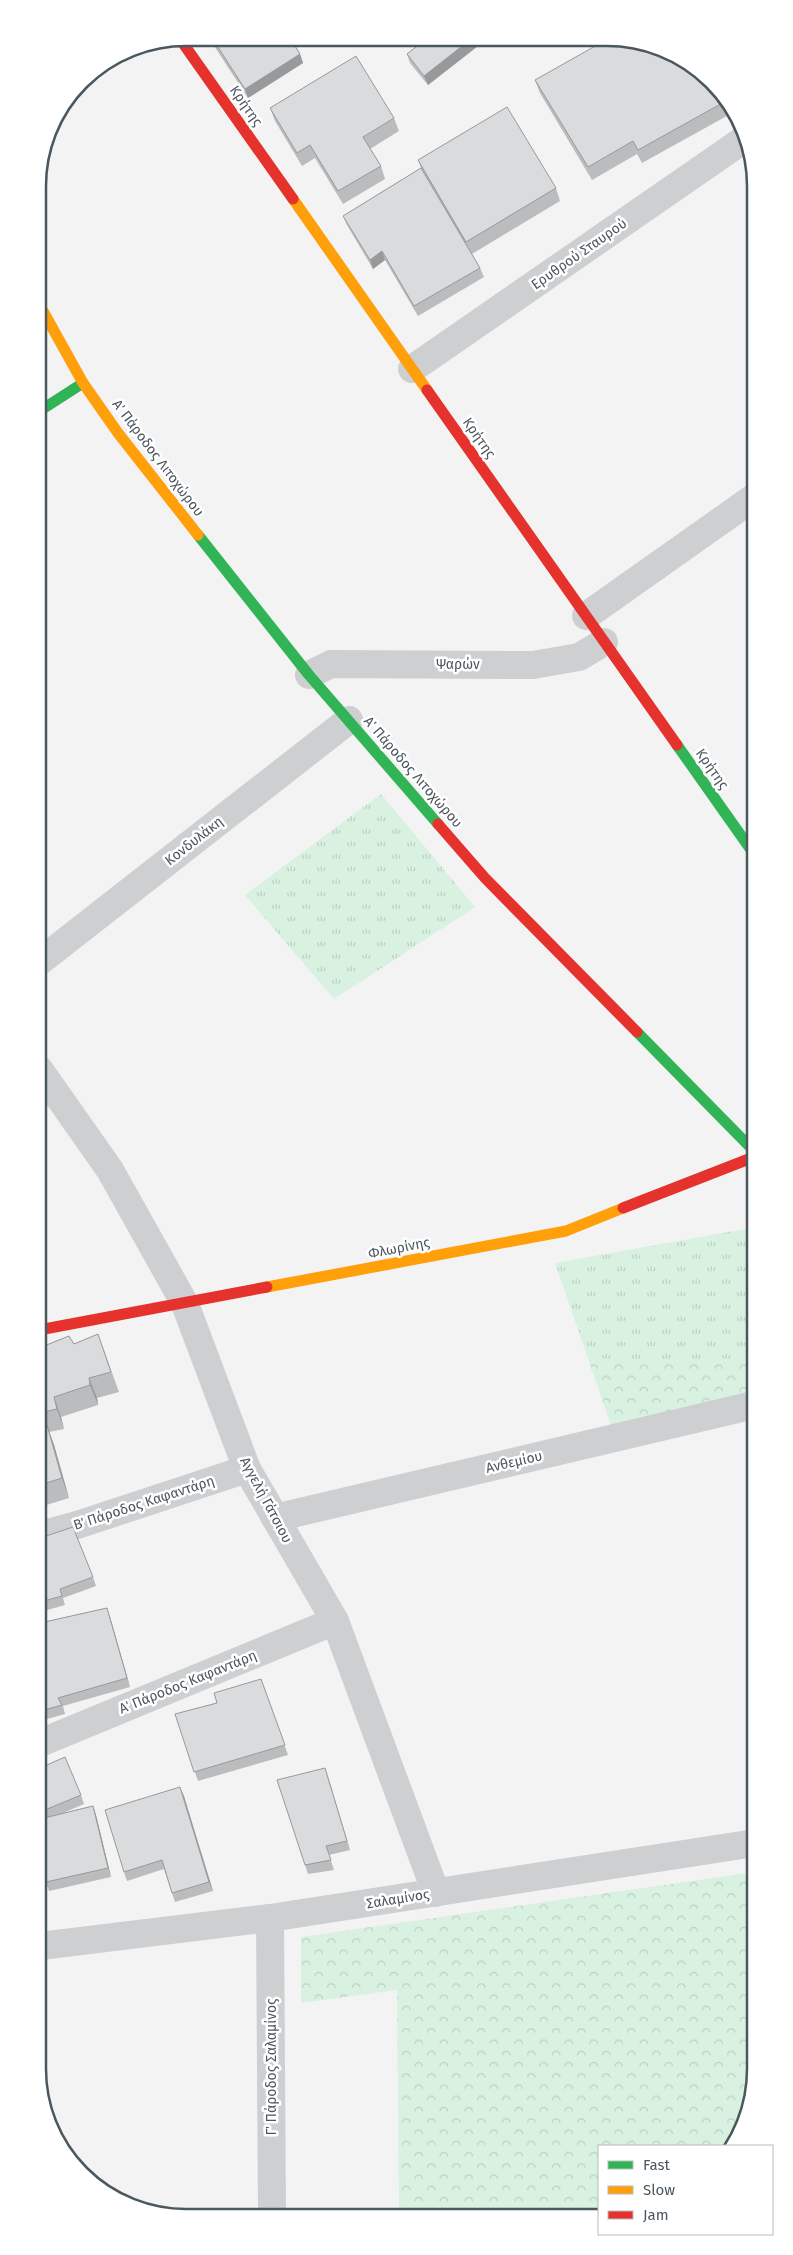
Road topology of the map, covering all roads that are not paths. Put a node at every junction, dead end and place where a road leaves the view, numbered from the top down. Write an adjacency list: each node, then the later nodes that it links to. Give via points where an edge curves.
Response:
1 (185, 46): 4 (street, Κρήτης)
2 (739, 143): 4 (street, Ερυθρού Σταυρού)
3 (47, 318): 5 (street, Α΄ Πάροδος Λιτοχώρου)
4 (412, 369): 8 (street, Κρήτης)
5 (83, 383): 6 (street); 10 (street, Α΄ Πάροδος Λιτοχώρου, via 118,433)
6 (47, 406)
7 (747, 502): 8 (street)
8 (586, 616): 9 (street, Κρήτης)
9 (604, 642): 10 (street, Ψαρών, via 578,657 533,665 330,664); 12 (street, Κρήτης)
10 (309, 675): 11 (street, Α΄ Πάροδος Λιτοχώρου)
11 (349, 720): 13 (street, Κονδυλάκη); 15 (street, Α΄ Πάροδος Λιτοχώρου, via 485,878)
12 (747, 844)
13 (47, 956)
14 (47, 1080): 17 (street, Αγγελή Γάτσιου, via 110,1170)
15 (746, 1143)
16 (746, 1160): 17 (street, Φλωρίνης, via 566,1232)
17 (185, 1304): 18 (street, Φλωρίνης); 20 (street, Αγγελή Γάτσιου)
18 (46, 1329)
19 (746, 1407): 21 (street, Ανθεμίου)
20 (247, 1469): 21 (street, Αγγελή Γάτσιου); 22 (street, Β΄ Πάροδος Καφαντάρη)
21 (274, 1518): 23 (street, Αγγελή Γάτσιου)
22 (46, 1533)
23 (335, 1621): 24 (street, Α΄ Πάροδος Καφαντάρη); 26 (street, Αγγελή Γάτσιου)
24 (46, 1740)
25 (746, 1844): 26 (street, Σαλαμίνος)
26 (436, 1893): 27 (street, Σαλαμίνος)
27 (270, 1918): 28 (street, Σαλαμίνος); 29 (street, Γ΄ Πάροδος Σαλαμίνος)
28 (46, 1939)
29 (272, 2209)

